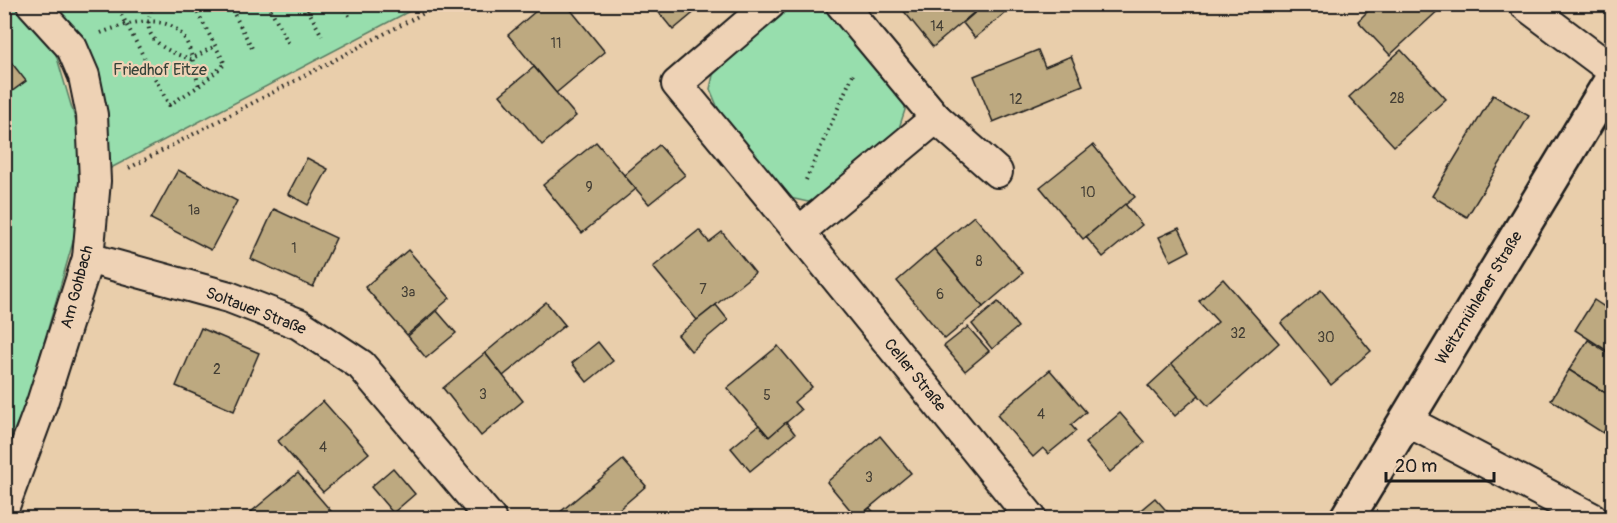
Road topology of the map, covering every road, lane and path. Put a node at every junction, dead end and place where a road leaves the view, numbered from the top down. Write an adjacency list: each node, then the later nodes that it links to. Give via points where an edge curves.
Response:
1 (32, 4): 29 (street, Am Gohbach, via 72,48 84,76 92,115)
2 (116, 4): 16 (path)
3 (152, 4): 15 (path)
4 (193, 4): 21 (path)
5 (229, 4): 22 (path)
6 (268, 4): 20 (path)
7 (305, 4): 18 (path)
8 (343, 4): 14 (path)
9 (441, 4): 13 (path)
10 (770, 4): 30 (street, Celler Straße, via 677,84)
11 (842, 4): 19 (street)
12 (1524, 4): 24 (street)
13 (430, 7): 29 (path, via 105,180)
14 (351, 18)
15 (149, 19): 16 (path); 23 (path, via 183,35); 23 (path, via 154,39 178,56)
16 (126, 23): 17 (path, via 101,33); 26 (path, via 169,105)
17 (95, 26)
18 (322, 36)
19 (870, 38): 27 (street); 30 (path)
20 (289, 44)
21 (215, 46): 23 (path); 26 (path, via 225,64)
22 (253, 50)
23 (190, 58): 26 (path)
24 (1612, 70)
25 (1612, 79): 32 (street, Weitzmühlener Straße)
26 (199, 86)
27 (936, 118): 28 (street); 30 (street)
28 (997, 172)
29 (95, 181): 31 (street, Am Gohbach)
30 (794, 226): 35 (street, Celler Straße)
31 (88, 258): 33 (street, Am Gohbach); 34 (street, Soltauer Straße, via 229,297 299,324 361,365)
32 (1405, 420): 36 (street, Weitzmühlener Straße); 37 (street)
33 (4, 506)
34 (490, 519)
35 (1031, 519)
36 (1347, 519)
37 (1592, 519)

